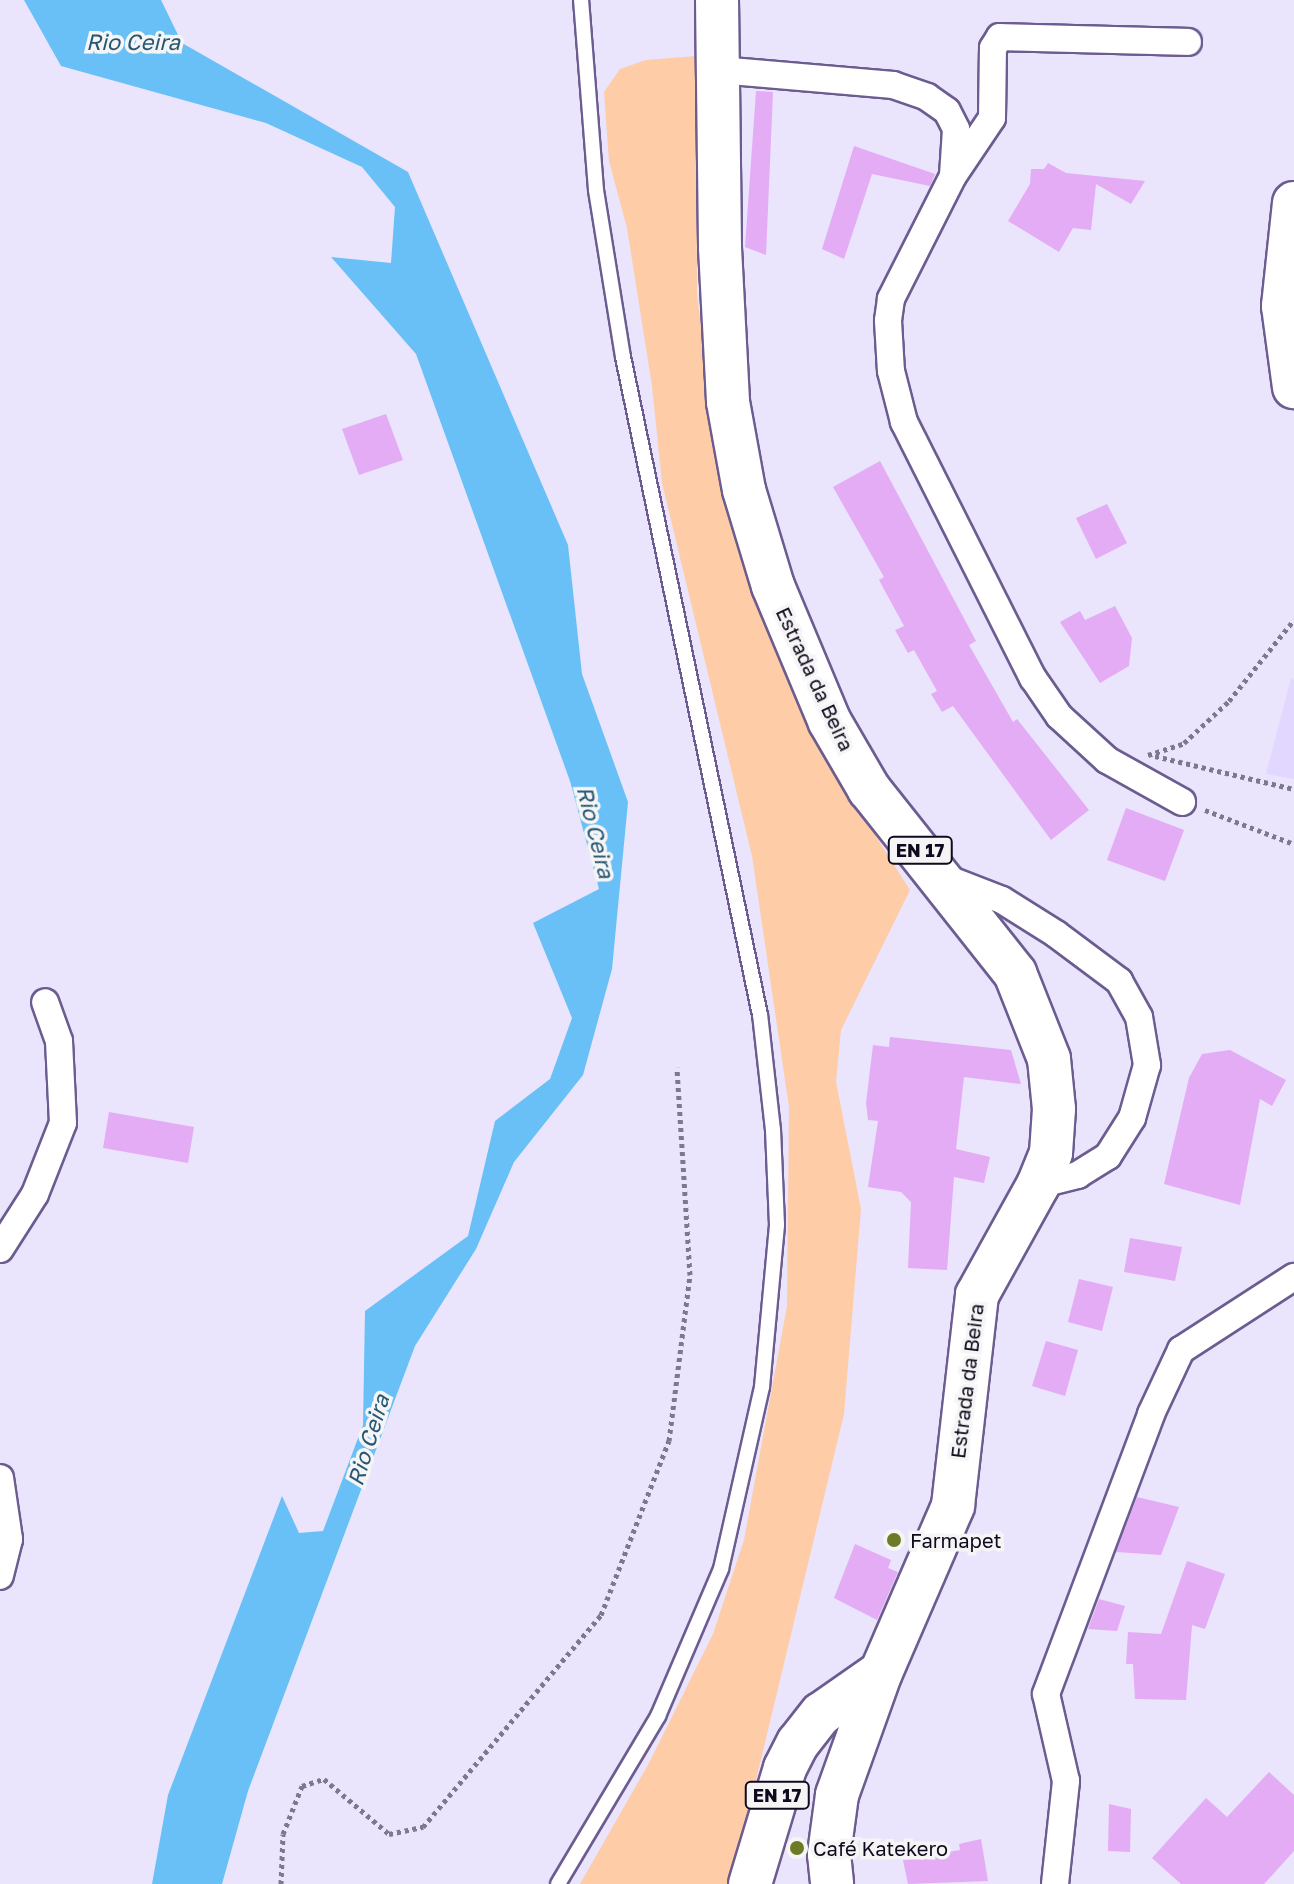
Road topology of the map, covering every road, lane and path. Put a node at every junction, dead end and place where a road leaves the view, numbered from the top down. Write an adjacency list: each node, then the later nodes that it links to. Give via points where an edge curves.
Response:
1 (581, 0): 26 (lane, via 596,190 620,343 760,1015 777,1225 762,1387 721,1569 658,1716)
2 (717, 0): 4 (main road, Estrada da Beira / EN 17)
3 (1188, 42): 5 (street, via 1000,37 993,48 992,118)
4 (719, 70): 5 (street, via 852,80 927,97 947,111 956,129); 14 (main road, Estrada da Beira / EN 17, via 727,386 744,490 773,586 830,722 869,789)
5 (953, 176): 10 (street, via 891,299 888,347 896,395 923,468 1033,678 1059,716)
6 (1294, 203): 7 (main road, via 1283,306)
7 (1294, 387)
8 (1294, 620): 9 (path, via 1229,701 1184,743)
9 (1148, 755): 10 (path); 11 (path)
10 (1107, 760): 12 (street)
11 (1294, 789)
12 (1182, 802): 13 (path)
13 (1294, 844)
14 (942, 876): 17 (main road, Estrada da Beira / EN 17, via 1015,973 1036,1016 1049,1059 1054,1109 1051,1153); 17 (street, via 1002,900 1056,934 1119,981 1139,1017 1147,1065 1132,1118 1108,1156 1078,1175)
15 (45, 1002): 18 (street, via 59,1041 63,1123 35,1194)
16 (677, 1067): 25 (path, via 690,1275 669,1441 601,1615 423,1827 389,1834 324,1779 302,1786 283,1834)
17 (1038, 1185): 22 (main road, Estrada da Beira / EN 17, via 977,1295 953,1506)
18 (0, 1249)
19 (1294, 1277): 29 (street, via 1181,1350 1151,1414 1046,1694 1066,1781)
20 (0, 1478): 21 (street, via 9,1539)
21 (0, 1576)
22 (881, 1672): 23 (main road, EN 17); 24 (main road, Estrada da Beira / EN 17)
23 (821, 1714): 24 (main road, via 839,1735); 27 (main road, EN 17, via 785,1768)
24 (851, 1763): 28 (main road, Estrada da Beira / EN 17, via 837,1795 829,1854)
25 (281, 1884)
26 (558, 1884)
27 (750, 1884)
28 (832, 1884)
29 (1055, 1884)

